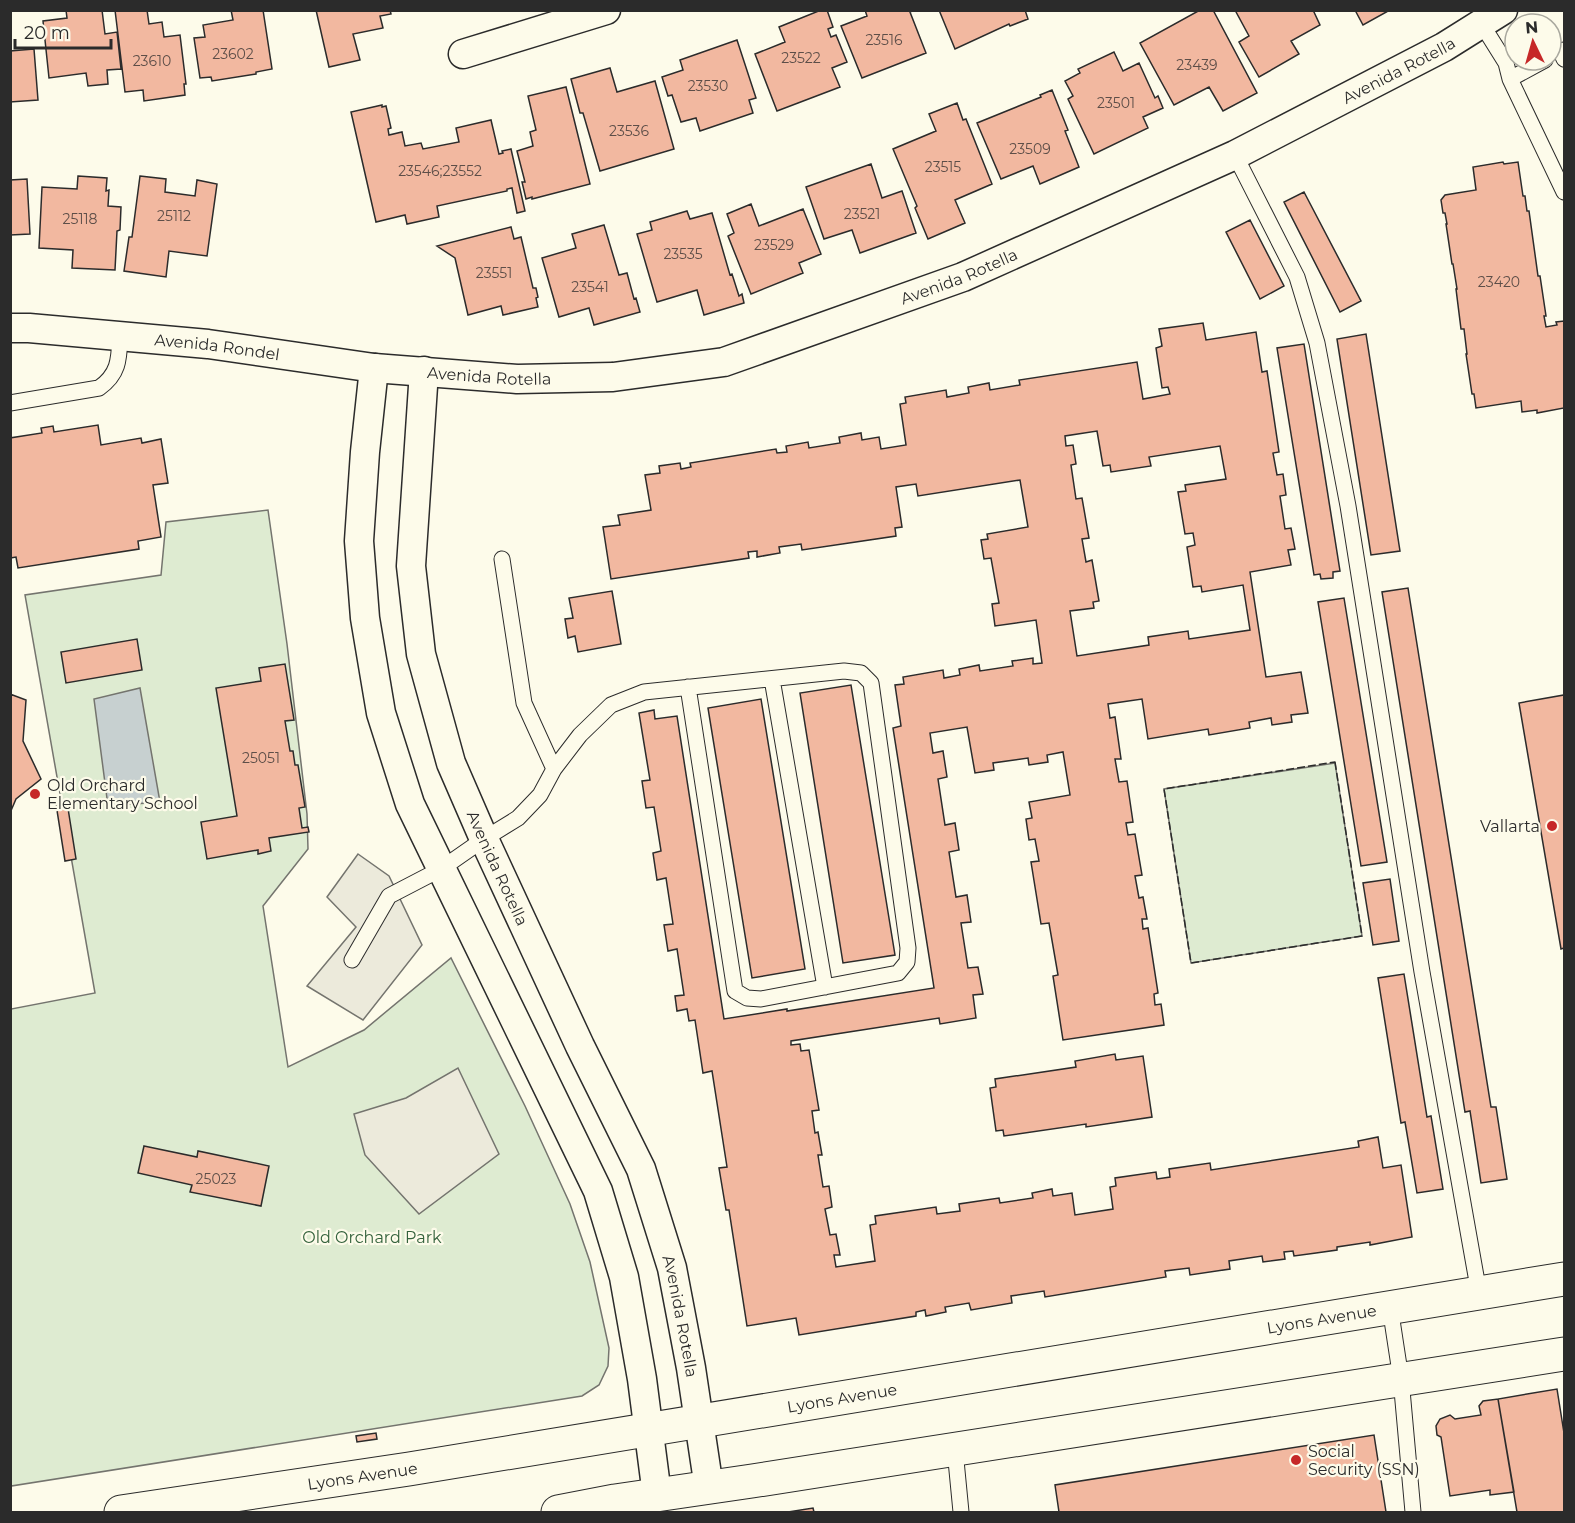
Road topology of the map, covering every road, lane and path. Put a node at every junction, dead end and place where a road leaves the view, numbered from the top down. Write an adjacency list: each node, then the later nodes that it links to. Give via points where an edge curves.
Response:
1 (606, 10): 3 (street)
2 (1492, 17): 5 (lane); 6 (street, Avenida Rotella, via 1444,47)
3 (463, 54)
4 (1524, 72): 5 (lane)
5 (1510, 80): 7 (lane)
6 (1235, 154): 11 (street, Avenida Rotella, via 963,277 724,362 614,377 517,379); 22 (lane, via 1297,277 1317,342)
7 (1564, 192)
8 (10, 328): 9 (street, Avenida Rondel)
9 (120, 337): 10 (street, Avenida Rondel, via 208,344); 12 (lane, via 115,370 110,381 99,388)
10 (374, 368): 11 (street, Avenida Rondel); 18 (street, via 359,541 365,618 381,713 410,804)
11 (424, 371): 17 (street, Avenida Rotella, via 411,566 421,654 451,763)
12 (10, 403)
13 (502, 559): 16 (lane, via 524,703)
14 (772, 679): 15 (lane); 20 (lane); 20 (lane, via 844,672 861,673 871,683 907,962 898,973)
15 (688, 687): 16 (lane, via 644,692 611,705 580,735); 20 (lane, via 735,991 747,998 761,999)
16 (554, 769): 17 (lane, via 540,795 518,818)
17 (484, 839): 18 (lane); 26 (street, Avenida Rotella, via 641,1169 672,1268)
18 (441, 869): 19 (lane, via 389,896); 27 (street, via 598,1191 624,1277)
19 (352, 960)
20 (825, 987)
21 (1564, 1279): 22 (main road, Lyons Avenue)
22 (1479, 1293): 23 (main road, Lyons Avenue)
23 (1390, 1307): 25 (lane); 26 (main road, Lyons Avenue)
24 (1564, 1354): 25 (main road)
25 (1401, 1379): 28 (main road); 35 (lane)
26 (699, 1421): 27 (main road, Lyons Avenue); 29 (street, Avenida Rotella)
27 (649, 1429): 30 (main road, Lyons Avenue, via 409,1469); 31 (street)
28 (955, 1450): 29 (main road); 34 (lane)
29 (709, 1488): 31 (main road)
30 (234, 1504): 32 (main road, Lyons Avenue)
31 (658, 1504): 33 (main road, via 615,1501)
32 (121, 1512)
33 (558, 1512)
34 (961, 1512)
35 (1413, 1512)

